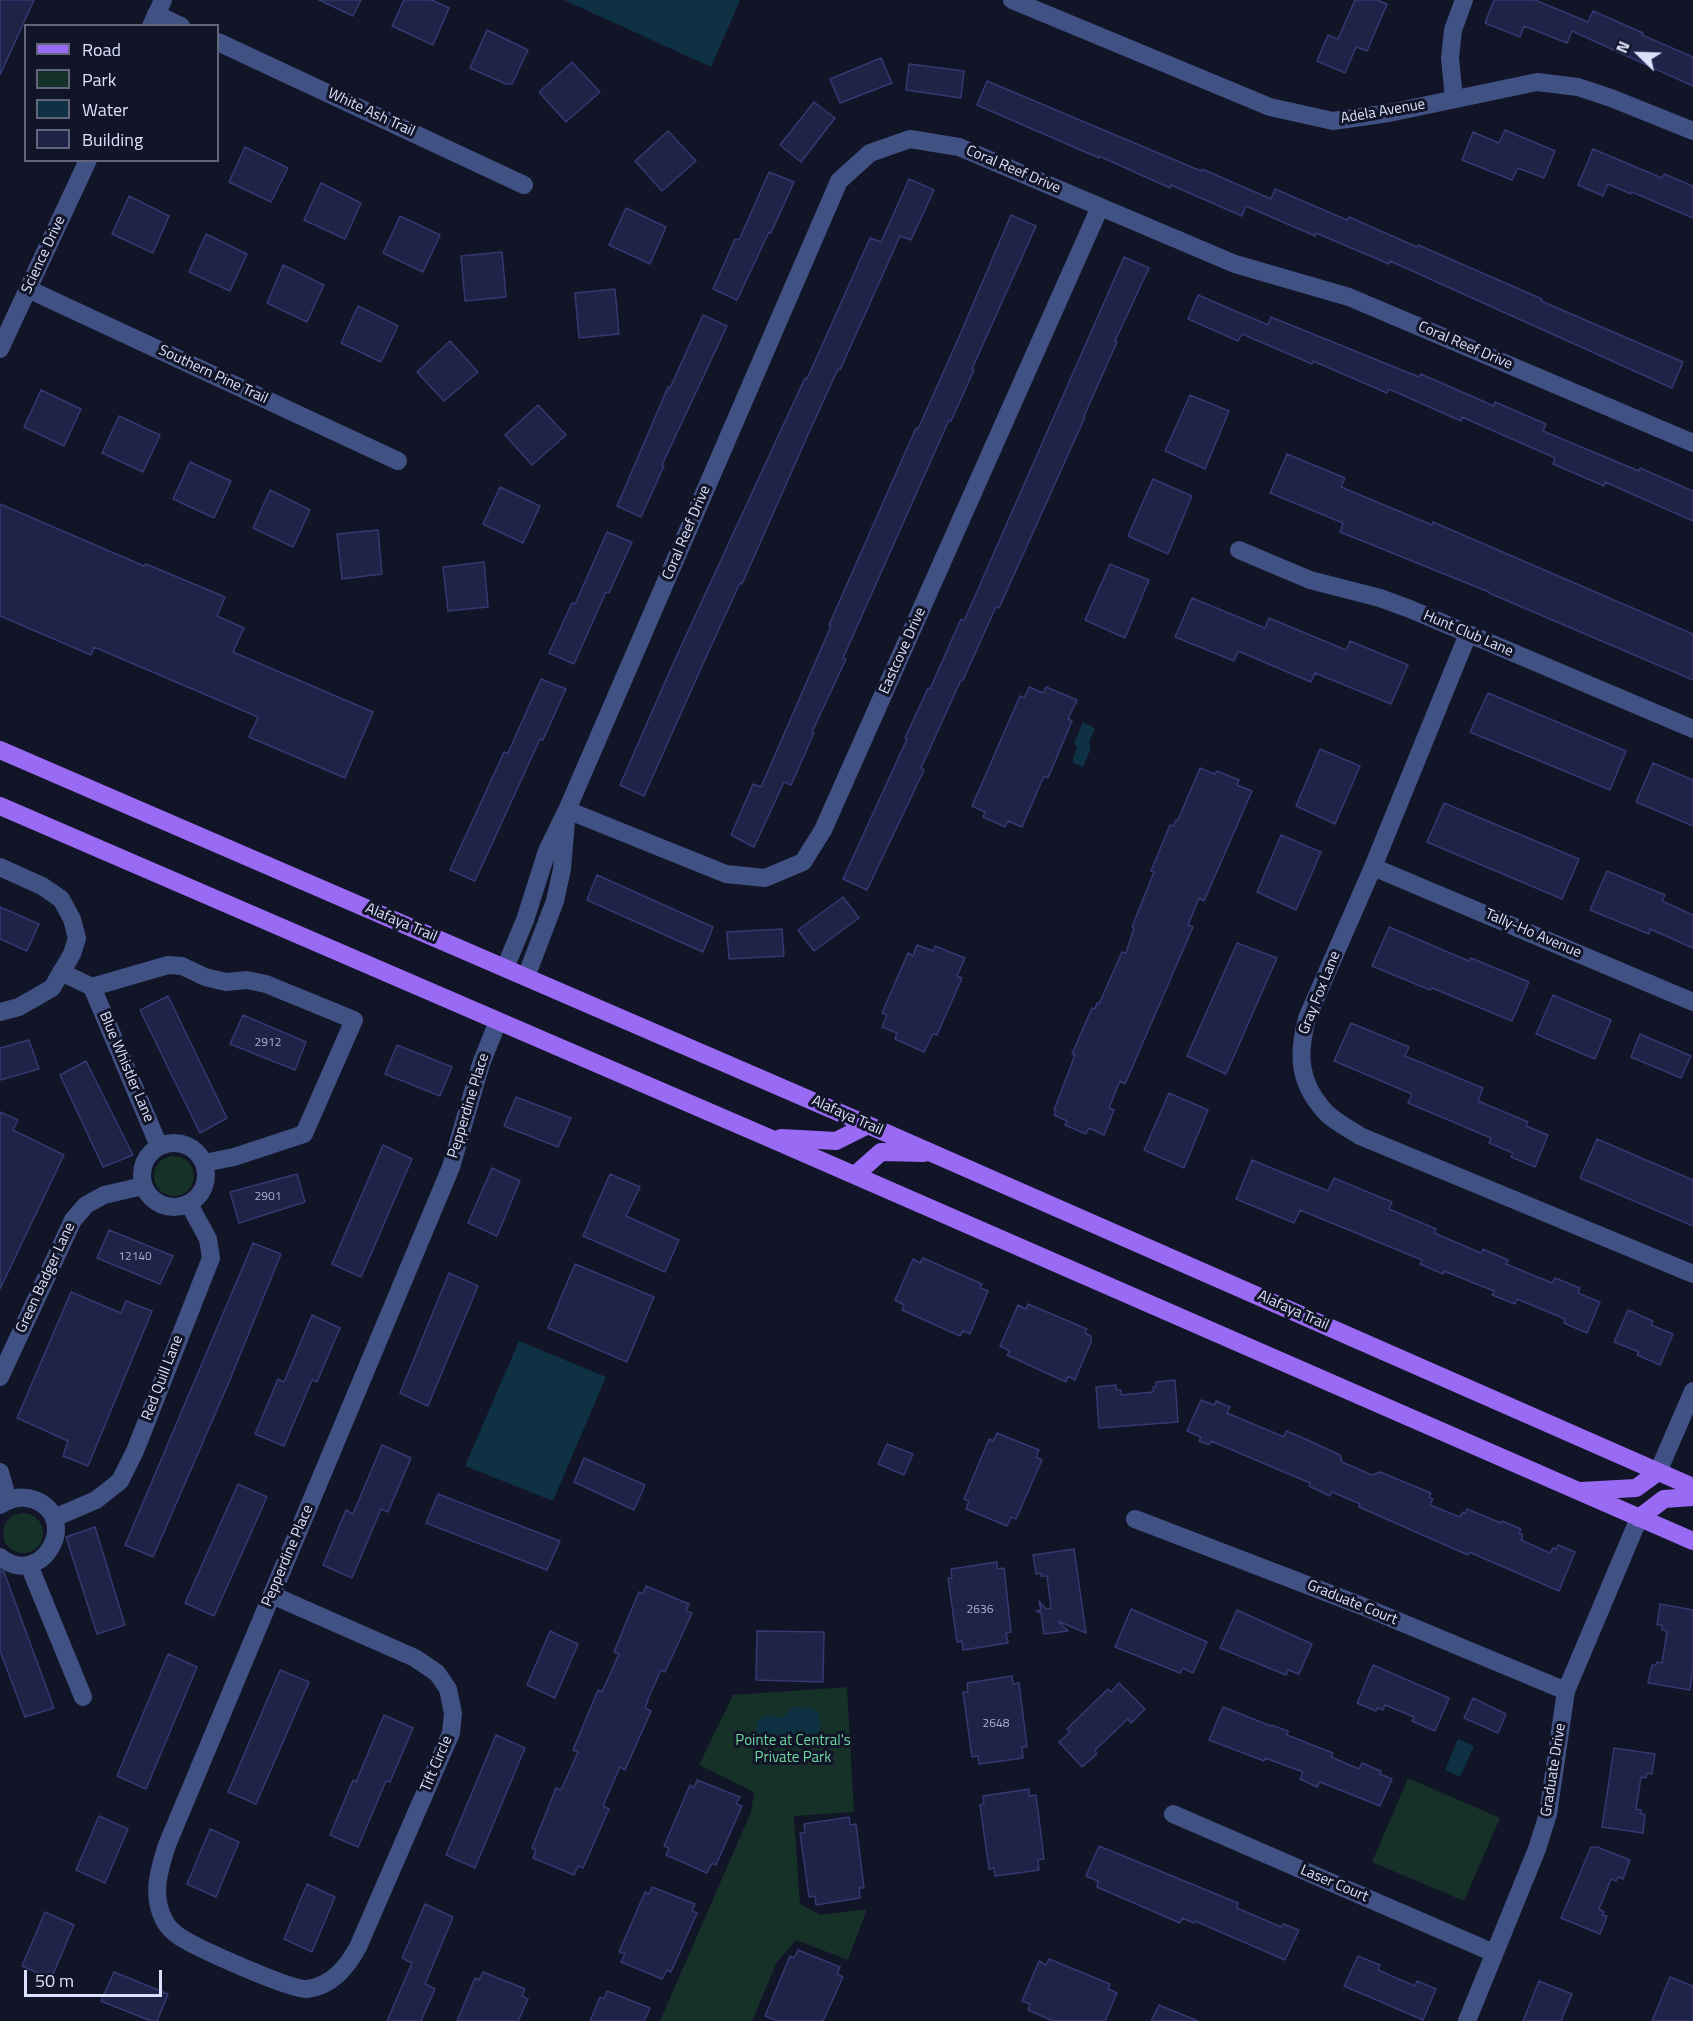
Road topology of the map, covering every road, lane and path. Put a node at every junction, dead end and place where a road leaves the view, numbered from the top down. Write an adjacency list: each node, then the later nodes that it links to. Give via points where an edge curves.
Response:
1 (1012, 0): 6 (street, Adela Avenue, via 1270,107 1333,121)
2 (1464, 0): 6 (street, via 1453,30 1450,58)
3 (157, 13): 4 (street)
4 (177, 24)
5 (219, 42): 9 (street, White Ash Trail)
6 (1454, 99): 7 (street, Adela Avenue, via 1537,82 1578,87)
7 (1693, 131)
8 (87, 162): 11 (street, Science Drive)
9 (524, 185)
10 (1100, 207): 13 (street, Coral Reef Drive, via 1235,264 1349,297); 20 (street, Eastcove Drive, via 823,830 803,862 765,878 726,874); 20 (street, Coral Reef Drive, via 960,147 910,139 870,153 839,181)
11 (28, 289): 12 (street, Science Drive); 14 (street, Southern Pine Trail)
12 (0, 349)
13 (1693, 443)
14 (398, 461)
15 (1239, 550): 16 (street, Hunt Club Lane, via 1310,580 1380,598)
16 (1468, 634): 17 (street, Hunt Club Lane); 22 (street, Gray Fox Lane)
17 (1693, 729)
18 (0, 750): 23 (main road, Alafaya Trail)
19 (0, 806): 29 (main road)
20 (567, 810): 23 (street, Coral Reef Drive, via 547,851); 25 (street, Coral Reef Drive, via 555,901)
21 (0, 867): 24 (street, via 42,885 61,899 76,938)
22 (1373, 867): 27 (street, Tally-Ho Avenue); 38 (street, Gray Fox Lane, via 1307,1018 1300,1044 1302,1069 1323,1110 1360,1136)
23 (505, 968): 25 (main road, Alafaya Trail)
24 (61, 972): 26 (street); 28 (street, via 52,988 20,1007)
25 (526, 977): 30 (main road, Alafaya Trail)
26 (92, 987): 32 (street, Blue Whistler Lane); 34 (street, via 168,964 226,982 247,980 266,984 354,1020 304,1134)
27 (1693, 1002)
28 (0, 1012)
29 (498, 1021): 31 (main road); 53 (street, Pepperdine Place, via 481,1064 451,1167)
30 (868, 1125): 31 (main road, via 836,1141); 33 (main road, Alafaya Trail)
31 (767, 1137): 35 (main road)
32 (159, 1146): 34 (street, via 180,1143 191,1147); 36 (street, via 142,1168)
33 (932, 1153): 35 (main road, via 880,1152); 42 (main road, Alafaya Trail)
34 (204, 1163): 37 (street, via 206,1182)
35 (855, 1175): 44 (main road)
36 (143, 1186): 37 (street, via 162,1206); 39 (street, Green Badger Lane, via 104,1195 86,1204 73,1220)
37 (189, 1204): 47 (street, Red Quill Lane, via 208,1239 211,1258 135,1451 120,1481 96,1500)
38 (1693, 1274)
39 (0, 1377)
40 (1693, 1391): 42 (street)
41 (0, 1472): 46 (street)
42 (1658, 1472): 43 (main road, Alafaya Trail); 44 (main road, via 1636,1488)
43 (1693, 1486)
44 (1576, 1491): 48 (main road)
45 (1693, 1497): 48 (main road, via 1664,1499)
46 (4, 1503): 47 (street, via 29,1498 40,1502)
47 (54, 1518): 52 (street, via 56,1538 52,1547)
48 (1639, 1518): 50 (main road); 54 (street, Graduate Drive)
49 (1135, 1519): 54 (street, Graduate Court, via 1362,1606)
50 (1693, 1541)
51 (0, 1557): 52 (street, via 11,1564)
52 (29, 1565): 55 (street)
53 (272, 1595): 58 (street, Tift Circle, via 415,1658 437,1673 448,1689 453,1713 451,1732 358,1947 347,1967); 58 (street, Pepperdine Place, via 167,1845 158,1873 156,1900 165,1922 199,1947 286,1985 306,1989)
54 (1566, 1691): 57 (street, Graduate Drive, via 1548,1814)
55 (83, 1697)
56 (1173, 1814): 57 (street, Laser Court)
57 (1494, 1953): 59 (street, Graduate Drive)
58 (329, 1981)
59 (1467, 2021)

